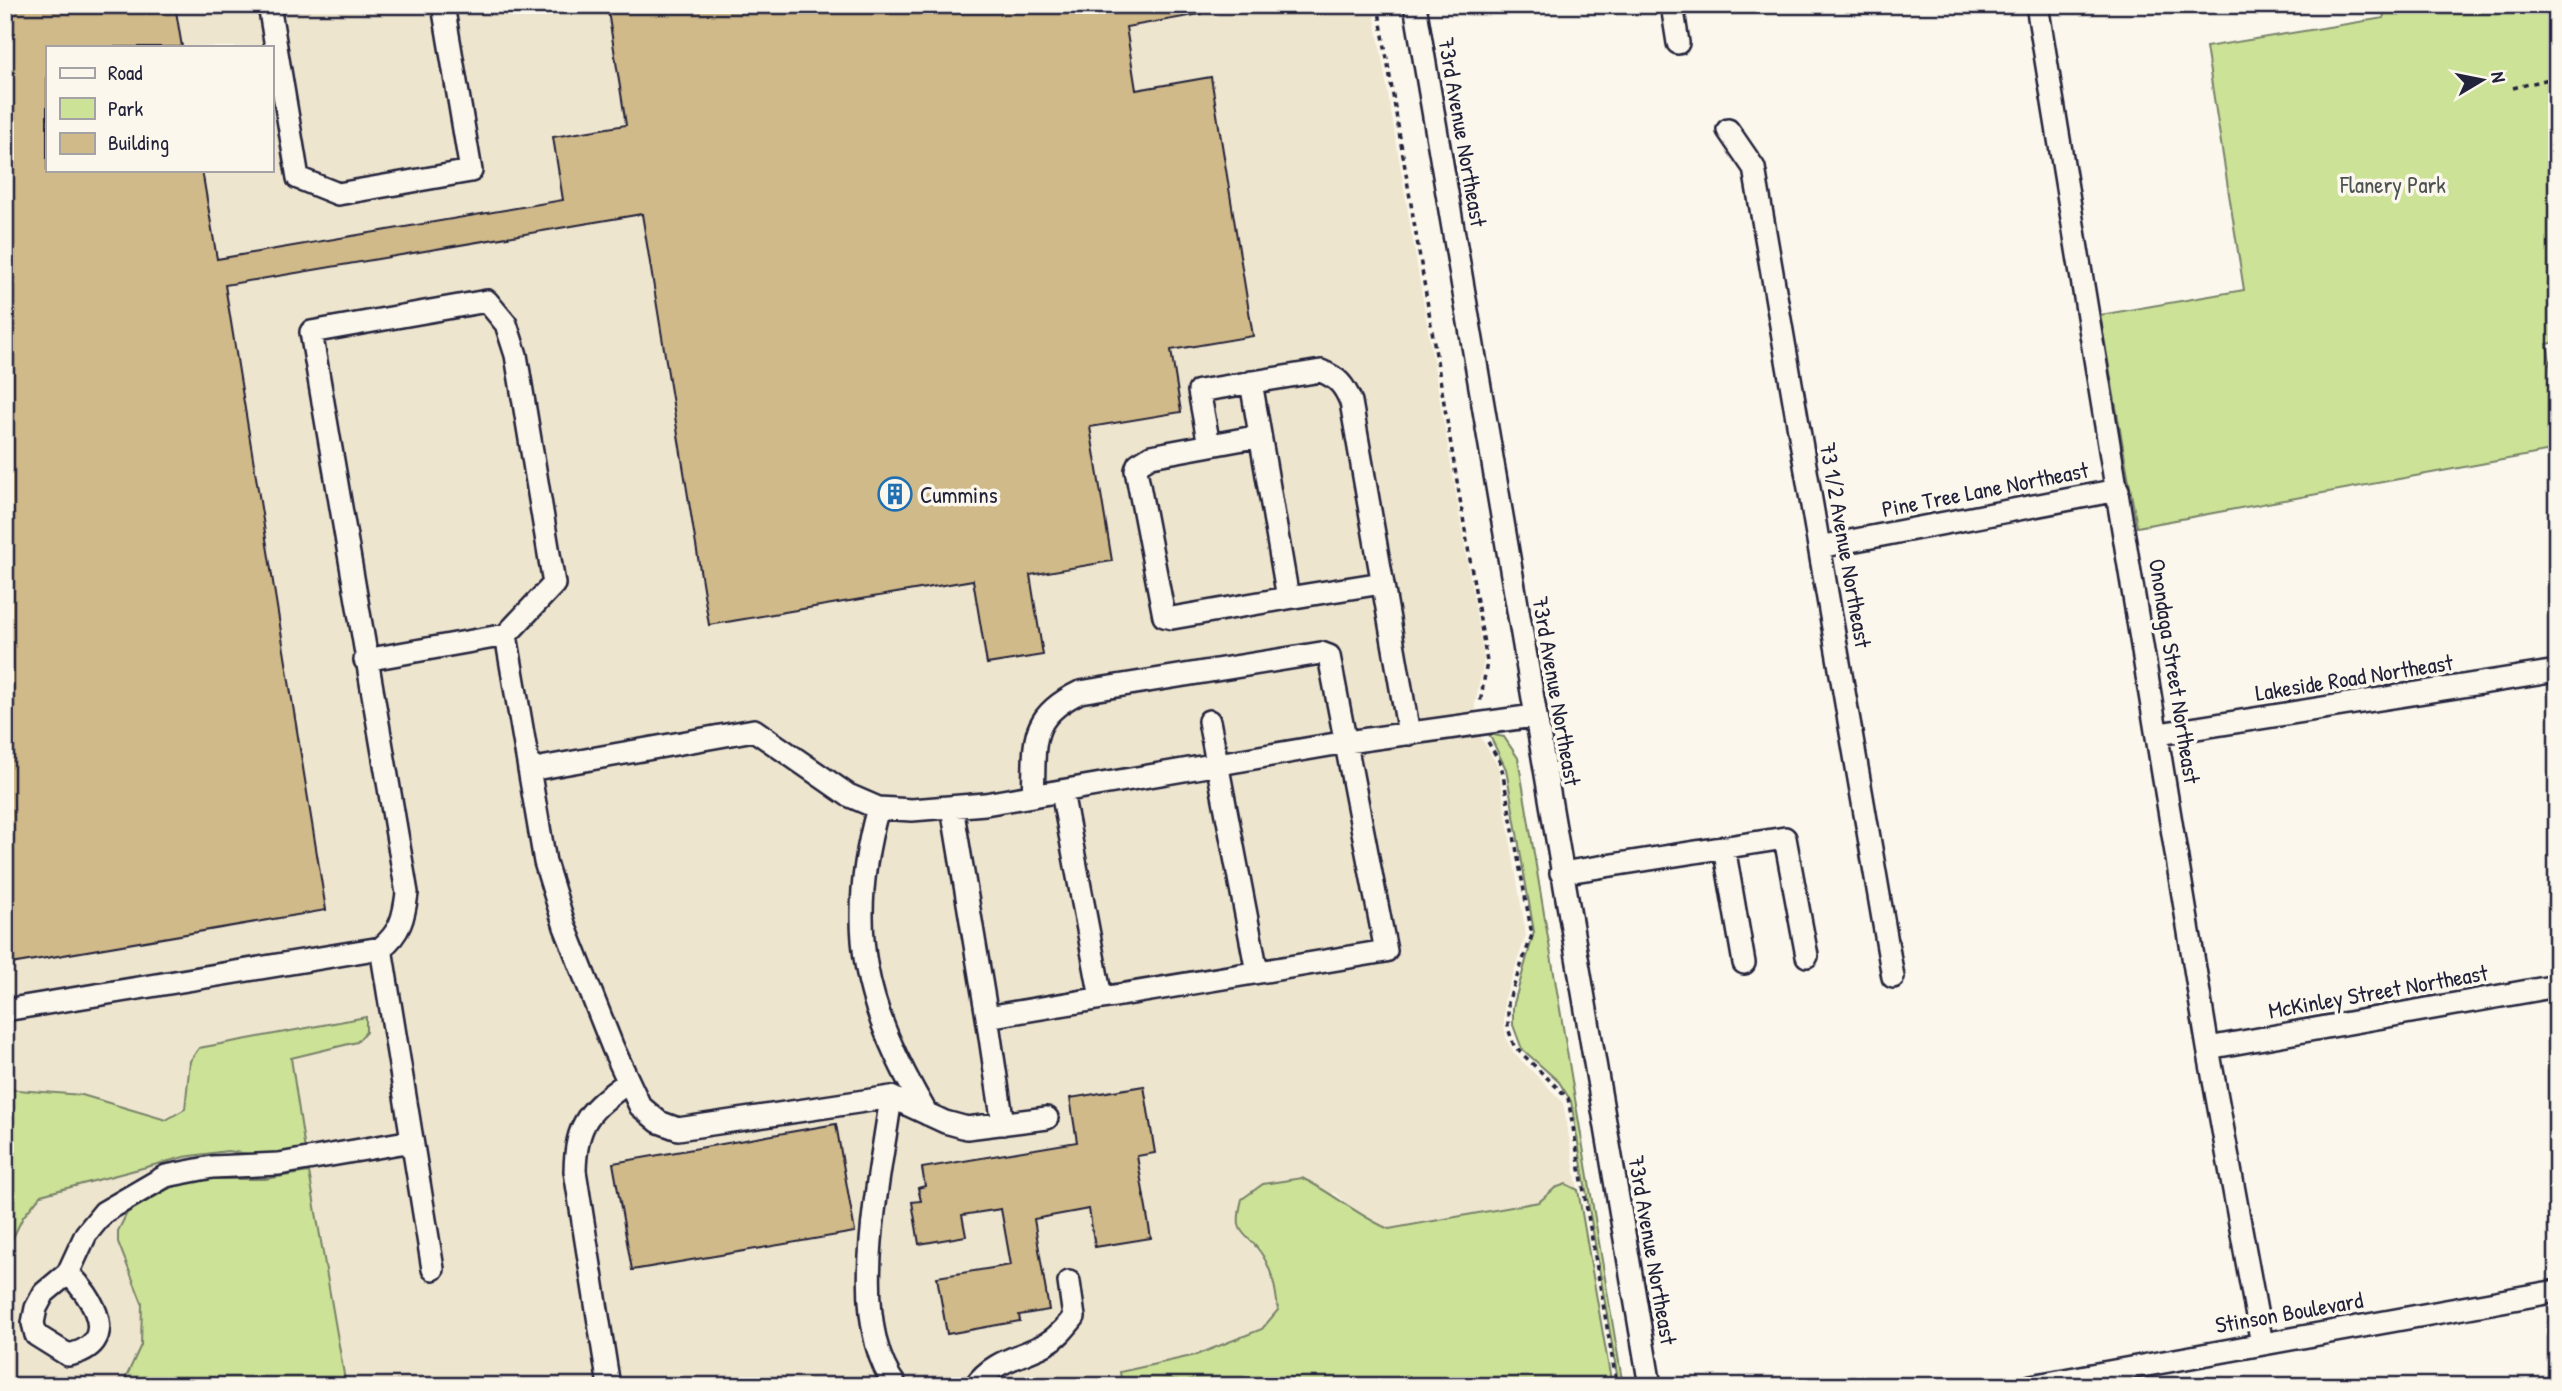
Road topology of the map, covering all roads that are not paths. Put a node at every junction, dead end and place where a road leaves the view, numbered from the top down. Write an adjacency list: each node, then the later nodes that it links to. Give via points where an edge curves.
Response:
1 (269, 5): 2 (street, via 298,178 338,194 471,171)
2 (443, 5)
3 (1415, 5): 18 (street, 73rd Avenue Northeast)
4 (1672, 5): 6 (street)
5 (2037, 5): 11 (street, Onondaga Street Northeast)
6 (1678, 43)
7 (1728, 130): 12 (street, 73 1/2 Avenue Northeast, via 1754,168)
8 (1251, 382): 9 (street); 10 (street, via 1199,391); 13 (street, via 1321,371 1345,387)
9 (1260, 436): 10 (street); 14 (street)
10 (1209, 445): 14 (street, via 1151,456 1138,464 1136,471 1164,616)
11 (2118, 490): 12 (street, Pine Tree Lane Northeast); 21 (street, Onondaga Street Northeast)
12 (1819, 547): 35 (street, 73 1/2 Avenue Northeast)
13 (1382, 583): 14 (street); 20 (street)
14 (1288, 598)
15 (506, 635): 16 (street); 16 (street, via 554,584 516,355 506,324 487,301 311,332); 24 (street)
16 (365, 660): 31 (street, via 407,894 396,937)
17 (2557, 671): 21 (street, Lakeside Road Northeast)
18 (1534, 716): 20 (street); 30 (street, 73rd Avenue Northeast)
19 (1209, 721): 23 (street)
20 (1409, 734): 22 (street)
21 (2159, 734): 40 (street, Onondaga Street Northeast)
22 (1347, 742): 23 (street); 26 (street, via 1332,664 1329,656 1321,653 1080,692 1046,713 1037,733); 34 (street, via 1385,951)
23 (1217, 763): 25 (street); 34 (street)
24 (529, 770): 28 (street, via 754,730 848,794); 41 (street, via 545,862 565,927)
25 (1062, 792): 26 (street); 37 (street)
26 (1033, 796): 27 (street)
27 (952, 807): 28 (street); 39 (street)
28 (878, 808): 43 (street, via 861,894 866,972 894,1055)
29 (1724, 847): 30 (street); 32 (street, via 1785,838); 33 (street)
30 (1561, 873): 55 (street, 73rd Avenue Northeast)
31 (381, 948): 38 (street); 46 (street)
32 (1807, 956)
33 (1744, 962)
34 (1257, 972): 37 (street)
35 (1893, 977)
36 (2557, 986): 40 (street, McKinley Street Northeast)
37 (1101, 998): 39 (street)
38 (5, 1010)
39 (987, 1017): 45 (street)
40 (2208, 1048): 51 (street, Onondaga Street Northeast)
41 (628, 1082): 42 (street, via 640,1105 659,1122 678,1129); 52 (street, via 596,1105 580,1126 576,1146 575,1171)
42 (891, 1097): 43 (street); 53 (street, via 867,1265 872,1322)
43 (927, 1114): 45 (street, via 967,1128)
44 (1046, 1118): 45 (street)
45 (1003, 1124)
46 (412, 1141): 47 (street); 48 (street, via 279,1164 212,1167 166,1176 104,1212 86,1234)
47 (433, 1269)
48 (68, 1273)
49 (1069, 1282): 54 (street, via 1074,1317 1062,1333 1047,1344 992,1366)
50 (2557, 1291): 51 (street, Stinson Boulevard)
51 (2262, 1344): 56 (street, Stinson Boulevard)
52 (609, 1386)
53 (896, 1386)
54 (975, 1386)
55 (1650, 1386)
56 (2031, 1386)

